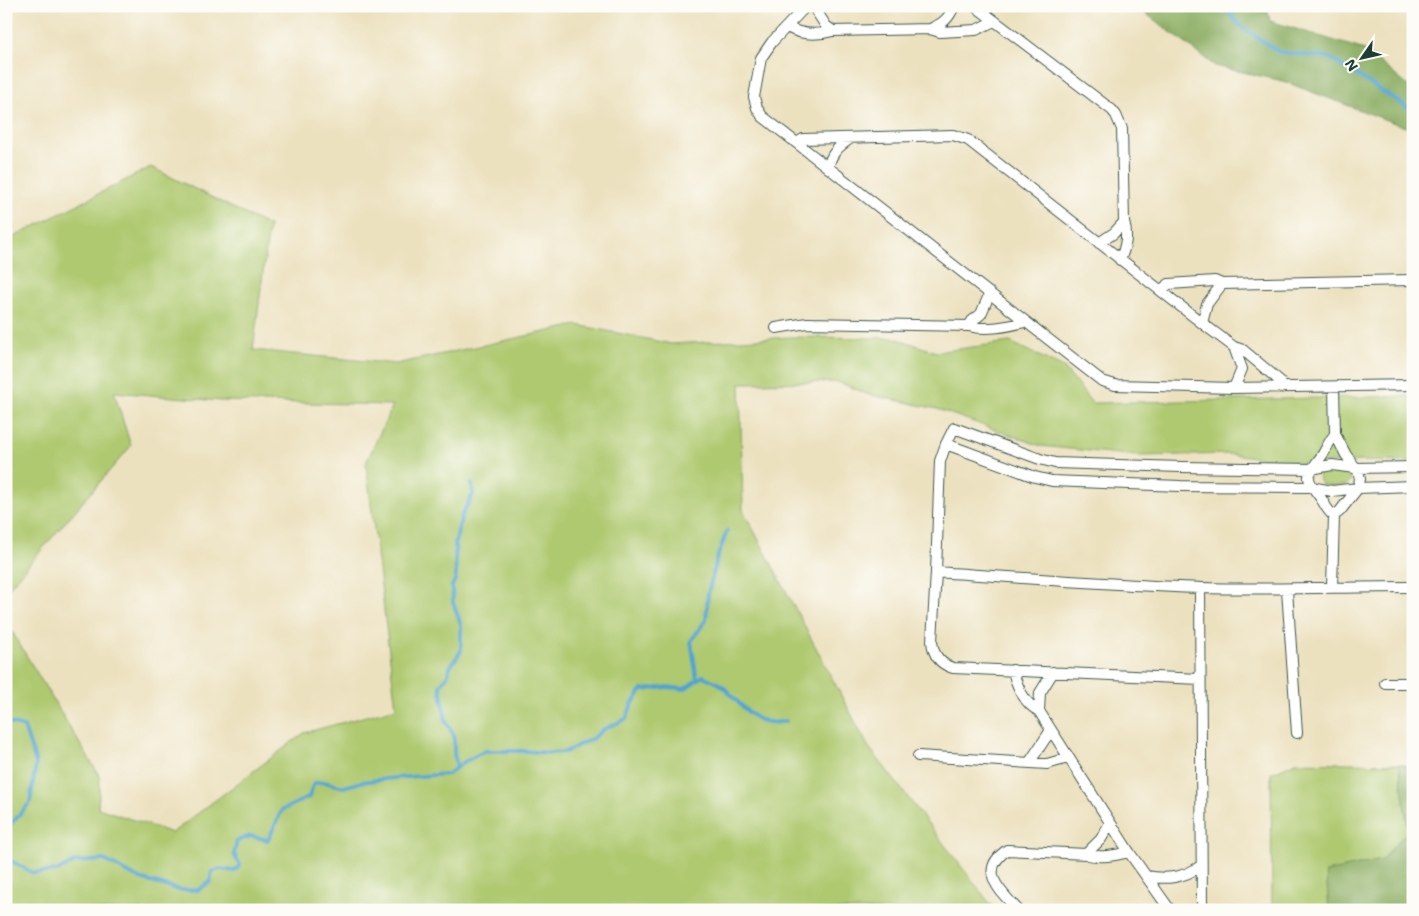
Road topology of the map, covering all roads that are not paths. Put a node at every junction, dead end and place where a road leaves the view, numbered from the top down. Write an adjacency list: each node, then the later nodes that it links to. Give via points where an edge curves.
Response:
1 (806, 6): 6 (street)
2 (814, 6): 8 (street, via 826,26)
3 (954, 6): 7 (street, via 946,20)
4 (975, 6): 5 (street)
5 (994, 21): 7 (street, via 976,30 940,32); 12 (street, via 1116,115 1122,129)
6 (787, 27): 8 (street, via 797,32 823,34); 10 (street, via 761,58 754,97 762,116)
7 (930, 29): 8 (street)
8 (833, 31)
9 (851, 138): 10 (street, via 803,139); 11 (street, via 836,149); 13 (street, via 954,135 968,140)
10 (797, 143): 11 (street)
11 (828, 168): 18 (street)
12 (1124, 222): 13 (street); 14 (street, via 1126,245)
13 (1099, 243): 14 (street)
14 (1120, 260): 17 (street)
15 (1413, 280): 16 (street)
16 (1222, 284): 17 (street, via 1214,281 1169,284); 20 (street, via 1207,304)
17 (1161, 290): 20 (street)
18 (990, 293): 19 (street); 21 (street, via 981,314)
19 (1025, 322): 21 (street, via 977,329); 26 (street, via 1102,382)
20 (1202, 323): 23 (street)
21 (968, 326): 22 (street, via 807,323)
22 (776, 328)
23 (1234, 347): 26 (street, via 1242,369); 27 (street, via 1280,381)
24 (1413, 385): 25 (street)
25 (1334, 387): 27 (street); 28 (street)
26 (1234, 388): 27 (street)
27 (1281, 388)
28 (1335, 434): 31 (street); 32 (street)
29 (946, 444): 32 (street, via 954,428 1055,463); 34 (street, via 1052,481); 37 (street, via 940,461)
30 (1413, 467): 31 (street)
31 (1356, 468): 32 (street, via 1332,465); 35 (street, via 1360,479)
32 (1311, 469): 34 (street)
33 (1413, 486): 35 (street)
34 (1311, 487): 35 (street, via 1332,491); 36 (street)
35 (1358, 488): 36 (street)
36 (1334, 516): 38 (street)
37 (936, 572): 40 (street); 42 (street, via 932,641 936,657 953,668)
38 (1332, 587): 39 (street); 41 (street)
39 (1413, 587)
40 (1200, 588): 41 (street); 44 (street)
41 (1287, 590): 49 (street)
42 (1014, 670): 43 (street); 47 (street, via 1015,682 1033,708)
43 (1053, 672): 44 (street); 47 (street, via 1040,693)
44 (1200, 679): 56 (street)
45 (1385, 683): 46 (street)
46 (1413, 683)
47 (1039, 711): 48 (street)
48 (1051, 730): 51 (street); 52 (street)
49 (1297, 733)
50 (918, 756): 52 (street)
51 (1068, 758): 52 (street, via 1047,764); 53 (street)
52 (1029, 763)
53 (1110, 823): 54 (street); 55 (street, via 1101,839)
54 (1129, 852): 55 (street, via 1093,857); 57 (street)
55 (1086, 854): 58 (street, via 1007,850 1000,855 993,869 993,879 997,888)
56 (1202, 866): 57 (street, via 1175,878); 60 (street)
57 (1146, 876): 59 (street)
58 (1018, 910)
59 (1170, 910)
60 (1202, 910)

